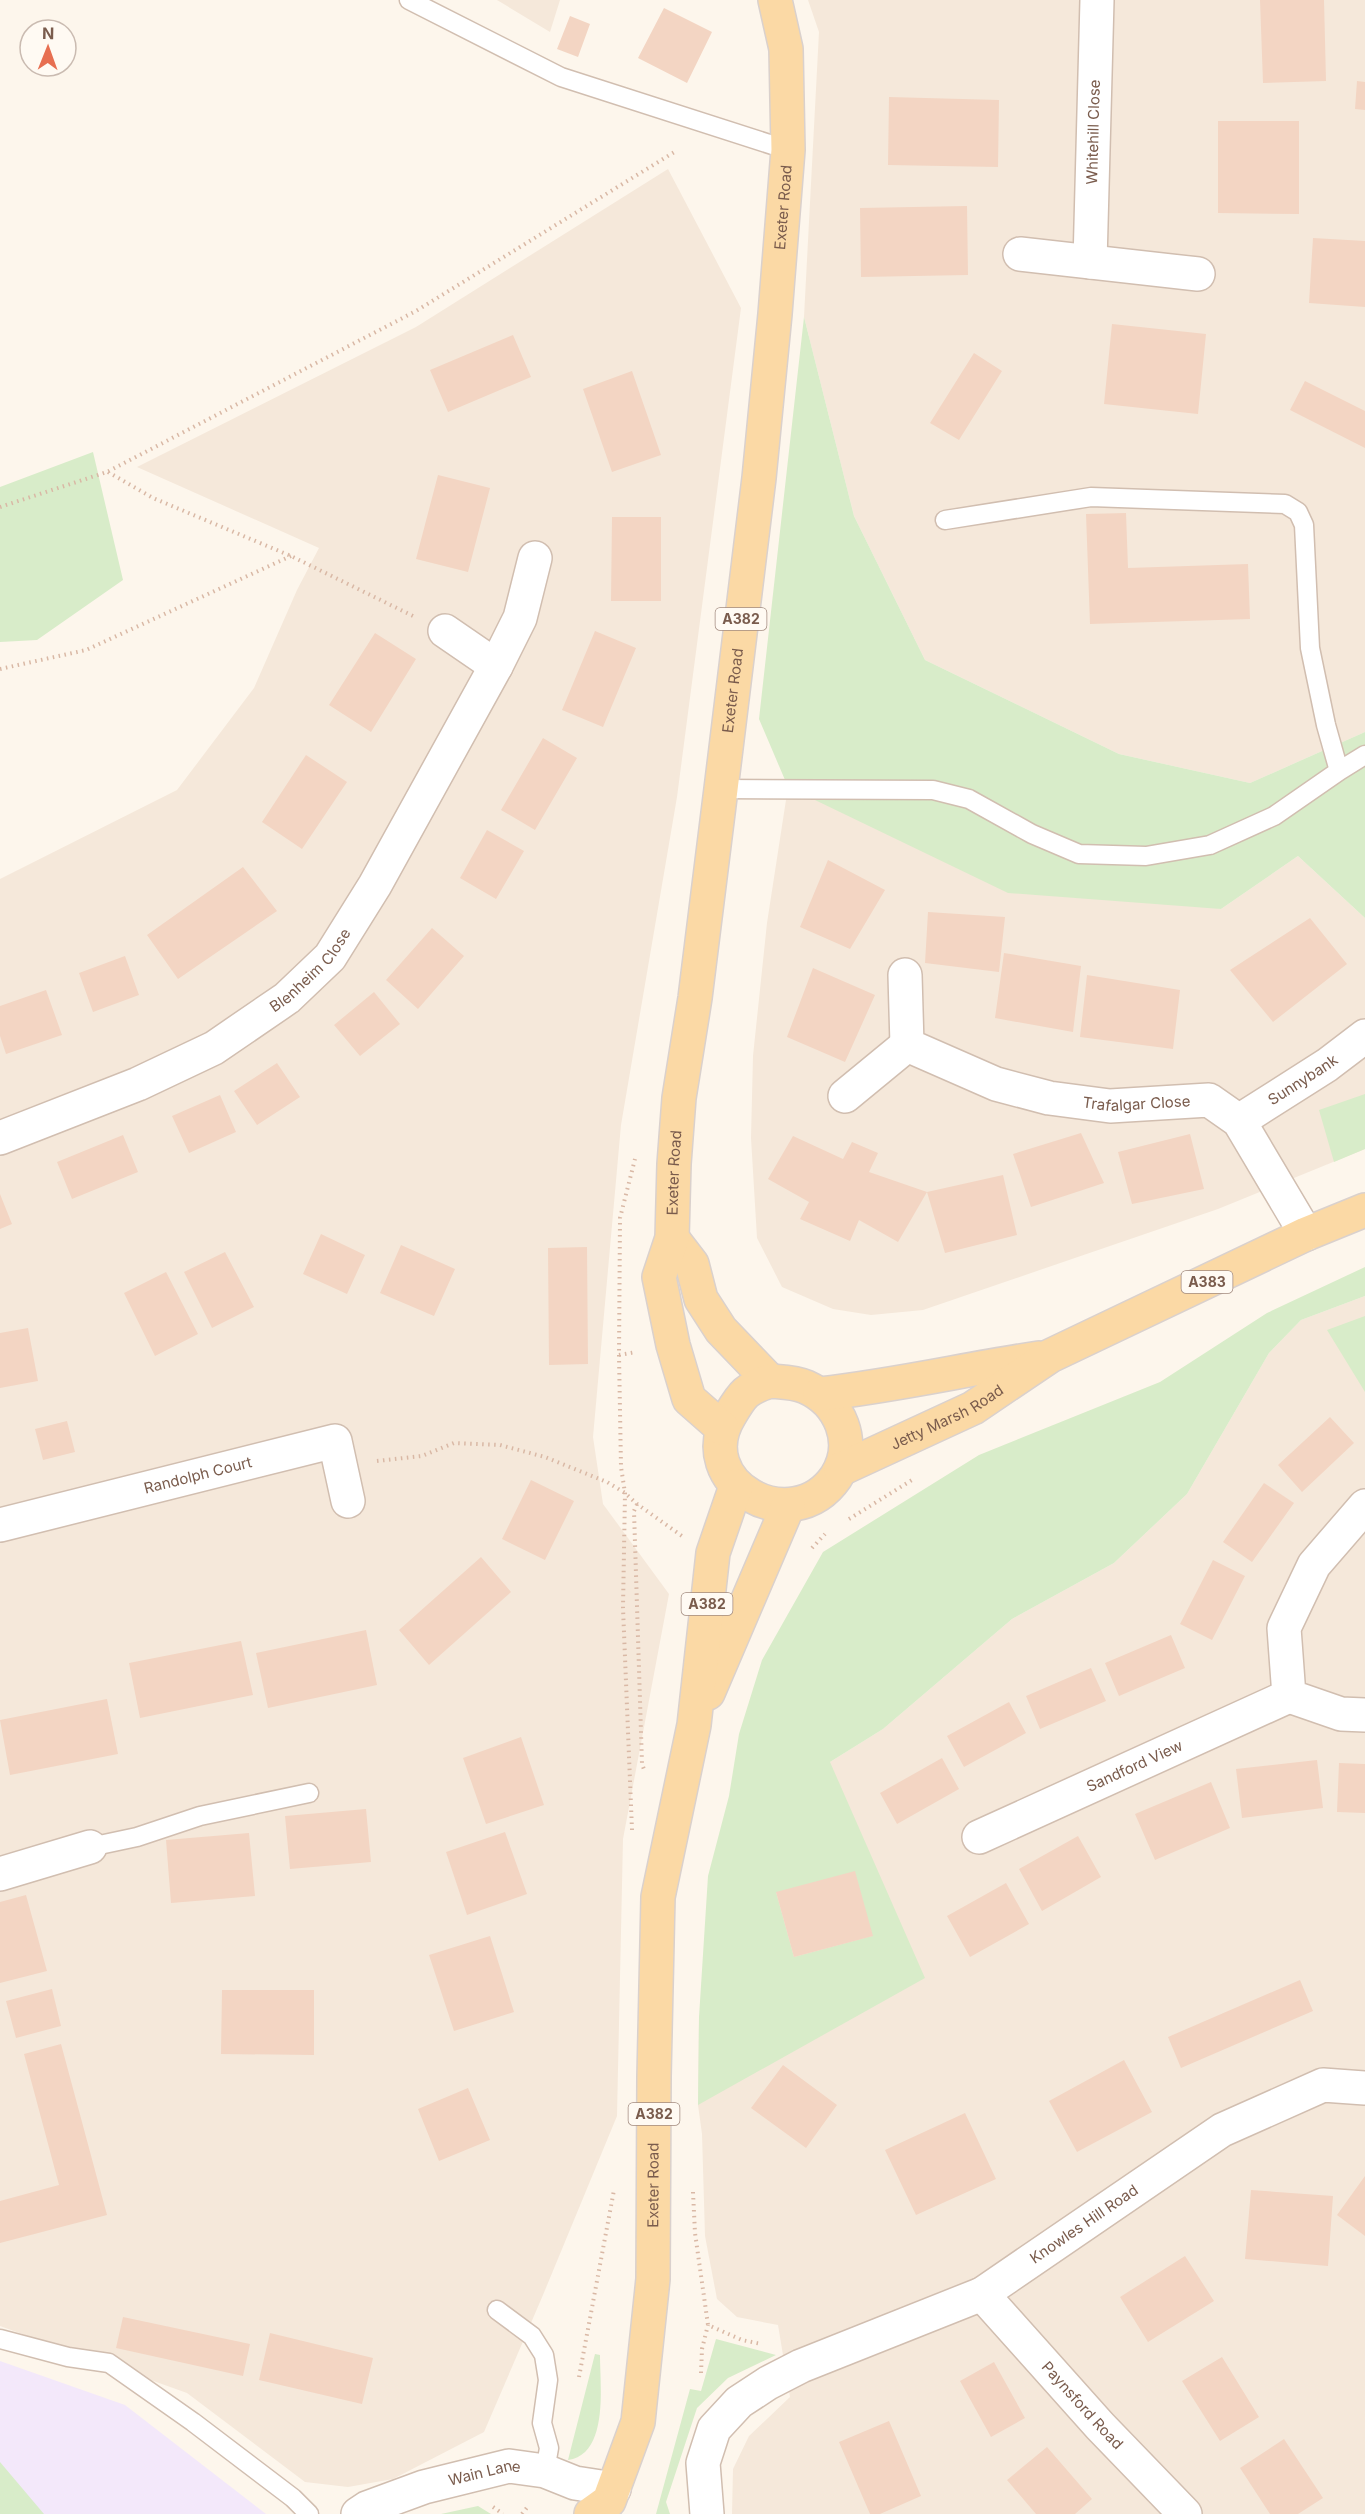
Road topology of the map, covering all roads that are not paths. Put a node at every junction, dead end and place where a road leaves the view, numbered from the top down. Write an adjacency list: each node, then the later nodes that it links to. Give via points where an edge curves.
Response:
1 (409, 0): 4 (lane, via 561,77)
2 (775, 0): 4 (main road, Exeter Road / A382, via 786,49)
3 (1097, 0): 6 (street, Whitehill Close)
4 (788, 150): 14 (main road, Exeter Road / A382, via 759,478)
5 (1020, 254): 6 (street)
6 (1090, 262): 7 (street)
7 (1198, 274)
8 (945, 520): 13 (lane, via 1091,497 1286,504 1298,512 1304,525 1310,648)
9 (535, 558): 11 (street, Blenheim Close, via 520,618)
10 (445, 631): 11 (street)
11 (496, 666): 20 (street, Blenheim Close, via 375,885 330,957 287,998 214,1048 138,1084)
12 (1365, 755): 13 (lane)
13 (1339, 771): 14 (lane, via 1274,816 1210,845 1146,856 1079,854 1032,834 969,799 933,790)
14 (721, 789): 23 (main road, Exeter Road / A382, via 679,1098)
15 (905, 975): 17 (street)
16 (1365, 1036): 19 (street, Sunnybank, via 1327,1065)
17 (907, 1045): 18 (street); 19 (street, Trafalgar Close, via 996,1084 1049,1098 1110,1106 1209,1100)
18 (845, 1096)
19 (1239, 1120): 22 (street, Trafalgar Close)
20 (0, 1138)
21 (1365, 1210): 22 (main road, Jetty Marsh Road / A383)
22 (1306, 1234): 24 (main road, Jetty Marsh Road / A383)
23 (672, 1238): 25 (main road, Exeter Road, via 692,1264 701,1299 721,1330); 27 (main road, Exeter Road / A382, via 659,1277 673,1345 689,1399)
24 (1050, 1356): 26 (main road, Jetty Marsh Road / A383); 28 (main road, Jetty Marsh Road / A383, via 973,1407)
25 (770, 1381): 26 (main road, via 803,1385); 27 (main road, via 748,1389)
26 (820, 1394): 28 (main road, via 835,1408 843,1425 846,1448)
27 (722, 1428): 29 (main road, via 720,1448)
28 (841, 1469): 31 (main road, via 828,1488 810,1500)
29 (736, 1486): 31 (main road, via 752,1498); 36 (main road, Exeter Road / A382, via 713,1553)
30 (348, 1501): 33 (street, Randolph Court, via 335,1441)
31 (788, 1506): 36 (main road, Exeter Road / A382)
32 (1365, 1506): 34 (street, via 1314,1565 1284,1628)
33 (0, 1525)
34 (1289, 1696): 35 (street, via 1341,1714); 38 (street, Sandford View)
35 (1365, 1715)
36 (694, 1725): 46 (main road, Exeter Road / A382, via 658,1897 653,2279 638,2422)
37 (309, 1793): 39 (lane, via 200,1816 137,1837)
38 (979, 1837)
39 (90, 1847): 40 (street)
40 (0, 1874)
41 (1365, 2088): 42 (street, Knowles Hill Road, via 1323,2085 1222,2130)
42 (982, 2294): 49 (street, Knowles Hill Road, via 801,2366 739,2402 714,2429 703,2463); 50 (street, Paynsford Road)
43 (497, 2310): 45 (lane, via 532,2336 544,2355 548,2380 542,2423 549,2448)
44 (0, 2339): 47 (lane, via 109,2363 194,2422)
45 (545, 2471): 46 (street, Wain Lane, via 574,2483); 48 (street, Wain Lane, via 508,2466 424,2487)
46 (607, 2505)
47 (309, 2514)
48 (358, 2514)
49 (707, 2514)
50 (1185, 2514)

